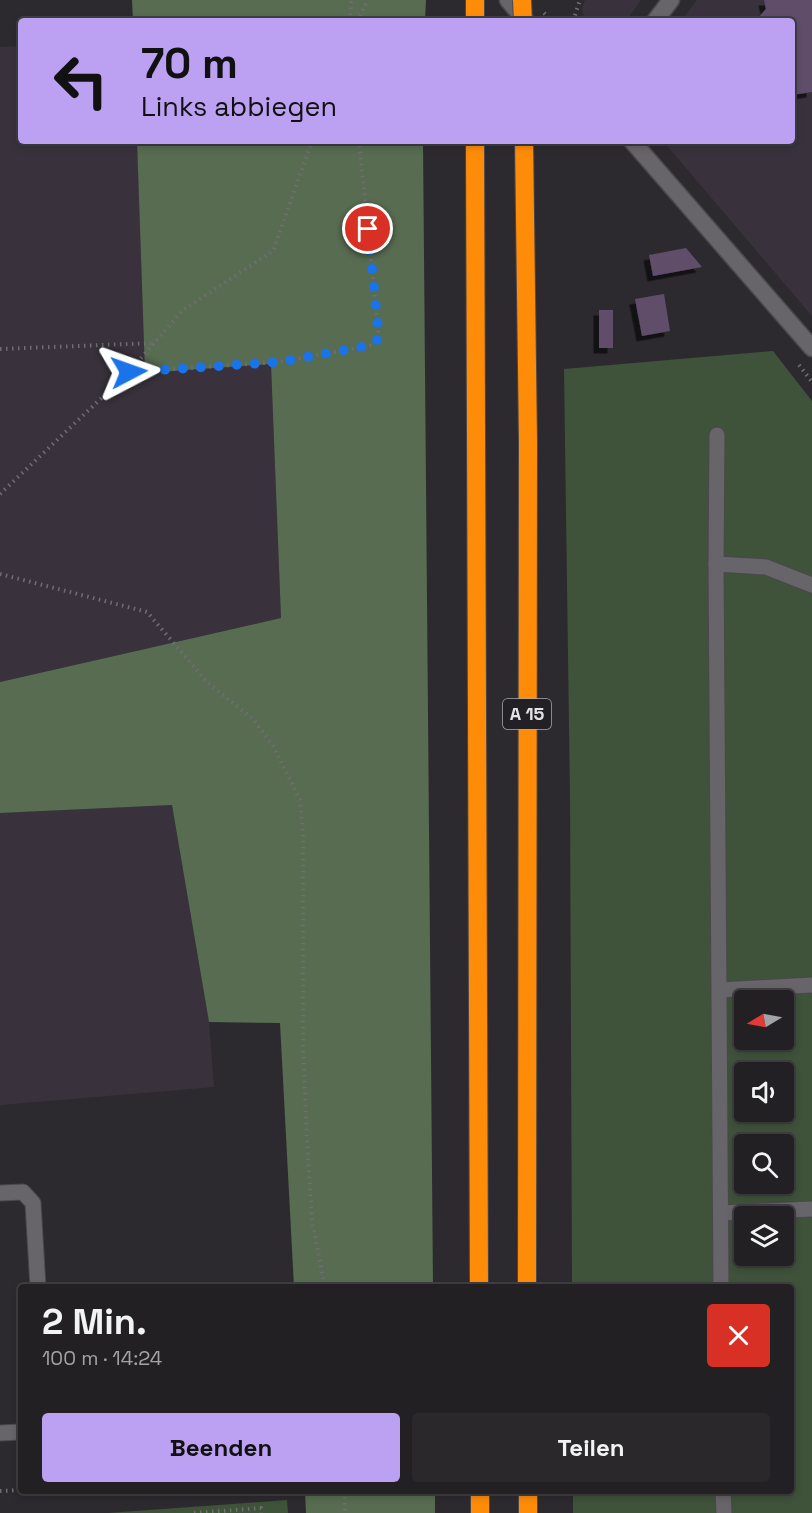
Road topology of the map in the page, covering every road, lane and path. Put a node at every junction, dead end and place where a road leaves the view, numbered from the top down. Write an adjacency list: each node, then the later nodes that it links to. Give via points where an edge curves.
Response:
1 (351, 0): 8 (path)
2 (368, 0): 9 (path)
3 (475, 0): 10 (highway)
4 (508, 0): 11 (main road)
5 (522, 0): 12 (highway, bridge)
6 (580, 0): 13 (path)
7 (671, 0): 14 (main road)
8 (350, 18)
9 (359, 18)
10 (475, 18)
11 (522, 18)
12 (524, 18)
13 (574, 18)
14 (657, 18)
15 (311, 144): 20 (path, via 273,251 183,310)
16 (359, 144): 23 (path, via 379,338 372,345 279,362)
17 (475, 144): 36 (highway, A 15)
18 (524, 144): 37 (highway, A 15, via 528,441)
19 (635, 144): 21 (main road)
20 (155, 343): 22 (path); 23 (path)
21 (812, 348)
22 (0, 349)
23 (129, 372): 25 (path)
24 (717, 435): 26 (lane)
25 (0, 494)
26 (716, 564): 28 (lane, via 766,567); 30 (lane)
27 (0, 574): 35 (path, via 147,612 208,683 253,718 273,746 300,800 307,1140 312,1220)
28 (812, 585)
29 (812, 985): 30 (lane)
30 (720, 990): 33 (lane)
31 (0, 1193): 34 (lane, via 23,1192 33,1203)
32 (812, 1209): 33 (lane)
33 (721, 1213): 38 (lane)
34 (38, 1284)
35 (324, 1284)
36 (479, 1284)
37 (527, 1284)
38 (721, 1284)
39 (18, 1432): 40 (lane)
40 (0, 1433)
41 (18, 1490): 42 (path)
42 (0, 1491)
43 (345, 1494): 49 (path)
44 (480, 1494): 50 (highway)
45 (528, 1494): 51 (highway)
46 (723, 1494): 52 (lane)
47 (194, 1513): 48 (path, via 261,1509)
48 (261, 1513)
49 (345, 1513)
50 (480, 1513)
51 (528, 1513)
52 (724, 1513)

